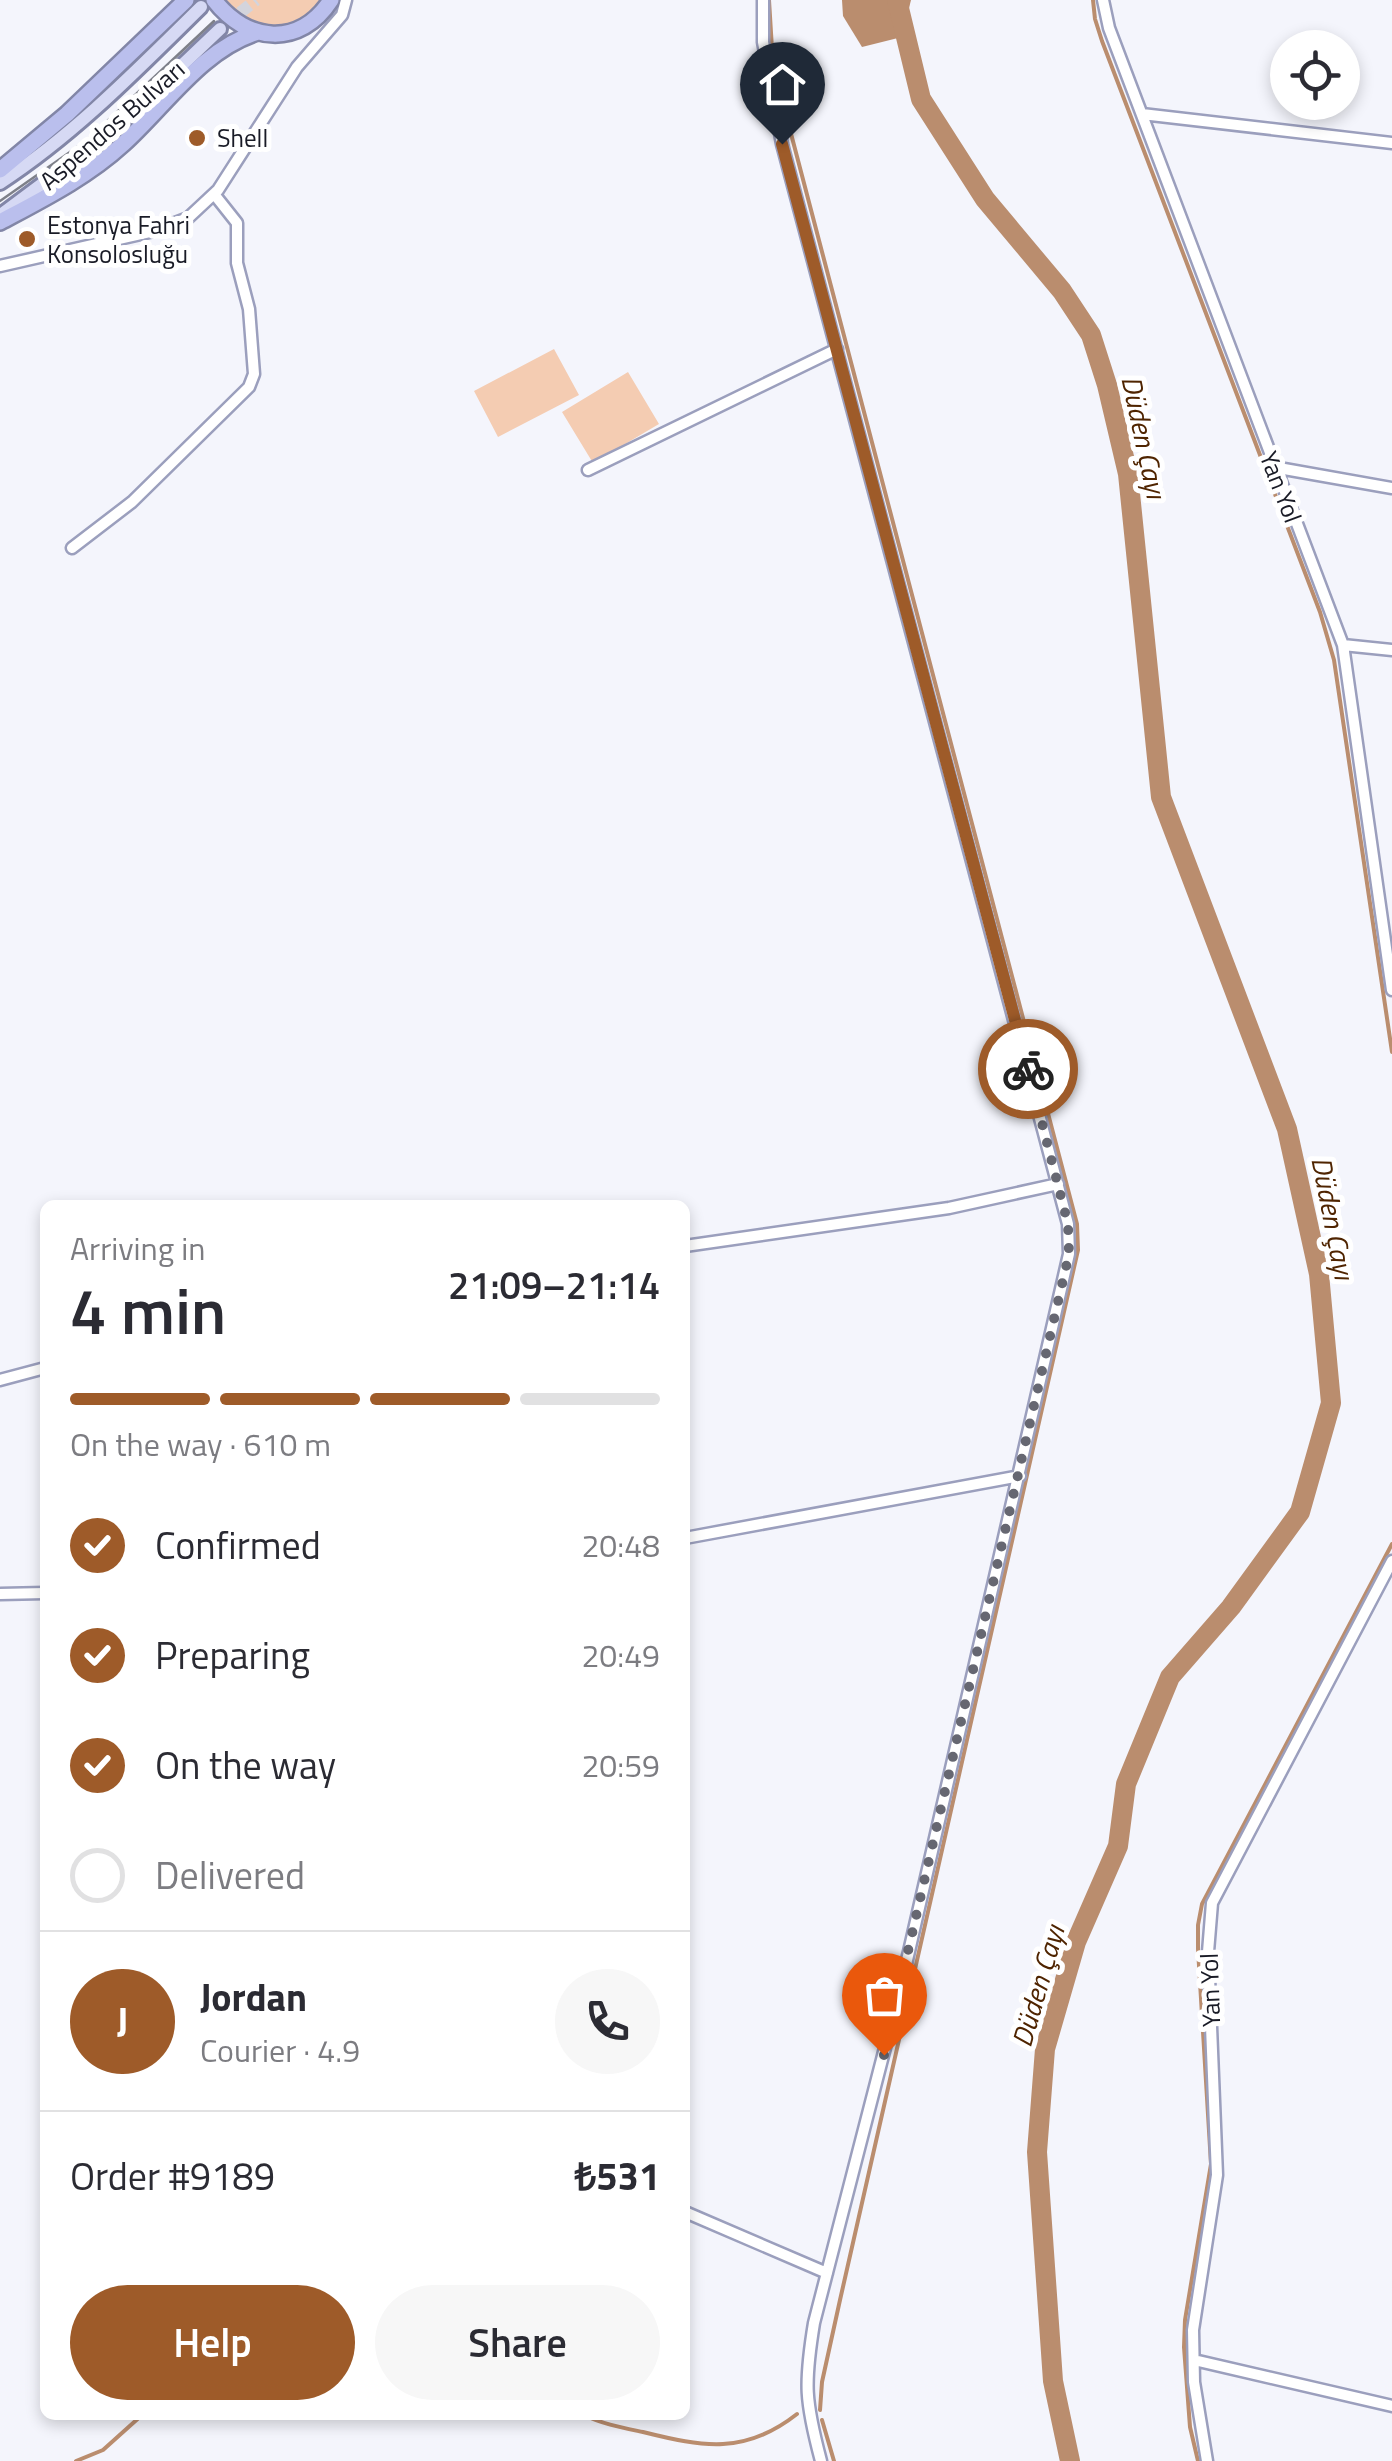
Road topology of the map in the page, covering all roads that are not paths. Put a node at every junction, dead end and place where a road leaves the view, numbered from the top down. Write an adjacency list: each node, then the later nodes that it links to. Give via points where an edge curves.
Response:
1 (331, 0): 7 (highway, via 293,32)
2 (346, 0): 12 (street, via 342,15 297,66)
3 (763, 0): 15 (street, via 762,42 782,144)
4 (1103, 0): 8 (street, Yan Yol)
5 (200, 2): 7 (highway); 10 (highway); 11 (main road, Aspendos Bulvarı, via 105,101)
6 (220, 29): 13 (main road, Aspendos Bulvarı, via 114,131)
7 (258, 32): 13 (highway, via 224,46 76,180)
8 (1142, 114): 9 (street); 16 (street, Yan Yol)
9 (1392, 144)
10 (0, 170)
11 (0, 182)
12 (214, 194): 14 (street, via 188,218 154,231); 19 (street, via 236,223 254,374 249,387 132,502)
13 (0, 219)
14 (0, 266)
15 (837, 349): 17 (street); 24 (street)
16 (1273, 466): 18 (street); 20 (street, Yan Yol)
17 (588, 470)
18 (1392, 488)
19 (72, 548)
20 (1343, 645): 21 (street); 22 (street, Yan Yol)
21 (1392, 650)
22 (1390, 963): 23 (street, Yan Yol)
23 (1392, 990)
24 (1058, 1184): 25 (street, via 950,1208); 28 (street, via 1069,1254)
25 (690, 1245)
26 (40, 1369): 27 (street)
27 (0, 1380)
28 (1020, 1476): 29 (street); 34 (street)
29 (690, 1537)
30 (1392, 1561): 35 (street, Yan Yol, via 1212,1903 1208,1952 1218,2175)
31 (40, 1592): 32 (street)
32 (0, 1594)
33 (690, 2214): 34 (street)
34 (827, 2272): 37 (street, via 806,2371)
35 (1194, 2360): 36 (street); 38 (street, Yan Yol)
36 (1392, 2406)
37 (821, 2461)
38 (1207, 2461)

